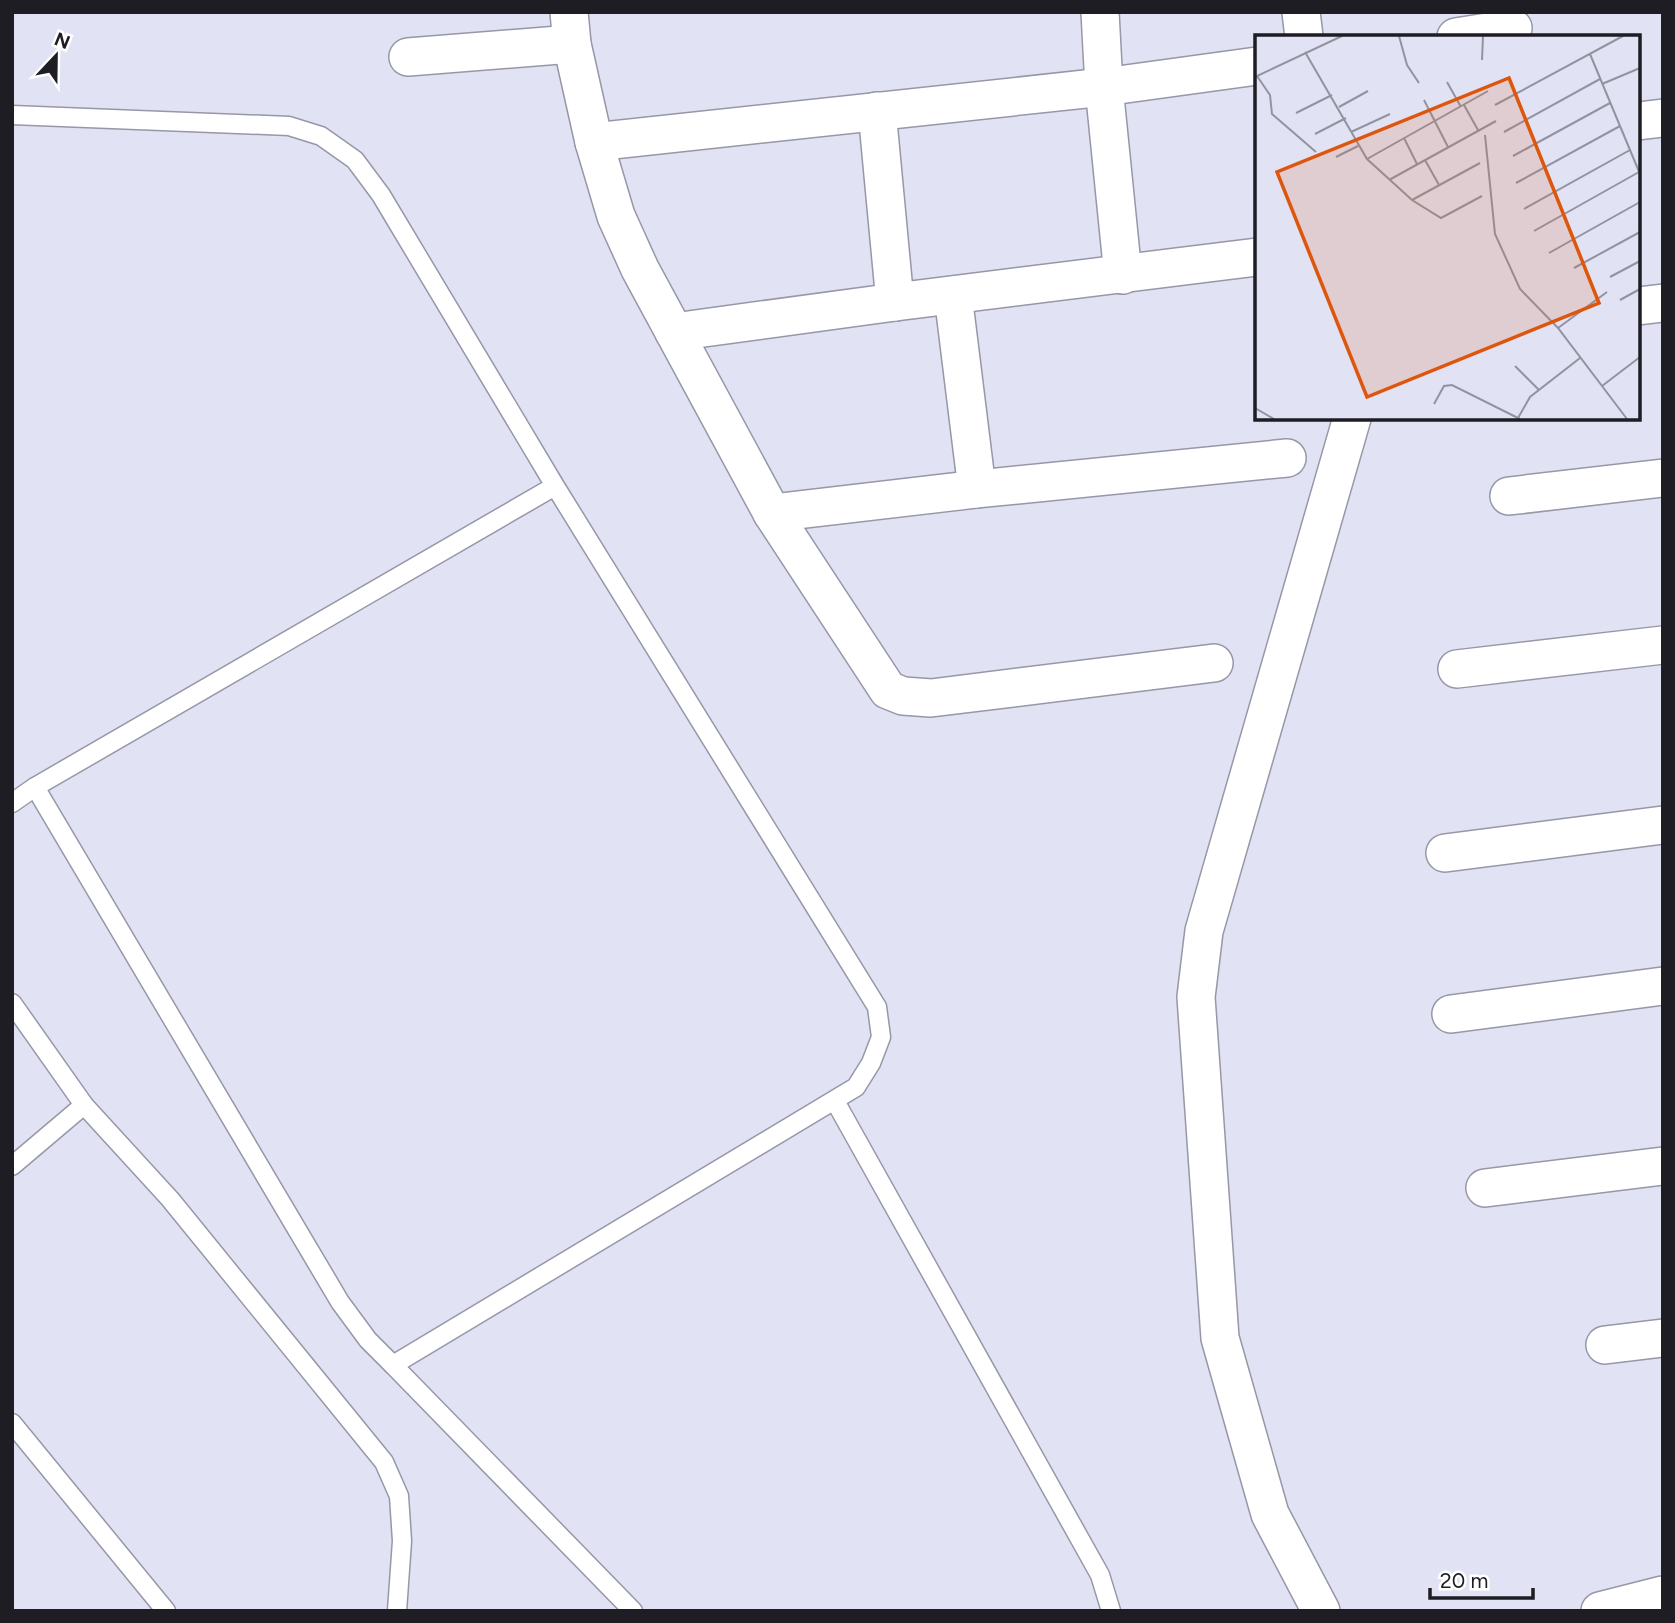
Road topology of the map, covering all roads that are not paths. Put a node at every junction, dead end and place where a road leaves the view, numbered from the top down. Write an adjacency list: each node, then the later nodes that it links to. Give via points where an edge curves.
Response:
1 (1100, 12): 9 (street)
2 (1301, 12): 5 (street)
3 (571, 28): 7 (street); 14 (street)
4 (1513, 28): 6 (street)
5 (1304, 35)
6 (1469, 35)
7 (408, 57)
8 (1255, 66): 9 (street)
9 (1104, 87): 10 (street); 16 (street)
10 (877, 110): 14 (street); 18 (street)
11 (12, 115): 25 (lane, via 289,125 321,136 355,160 381,195)
12 (1663, 118): 13 (street)
13 (1640, 121)
14 (594, 142): 21 (street, via 616,216)
15 (1255, 257): 16 (street)
16 (1123, 275): 17 (street)
17 (953, 295): 18 (street); 26 (street)
18 (895, 302): 21 (street)
19 (1663, 303): 20 (street)
20 (1640, 306)
21 (674, 332): 28 (street)
22 (1351, 420): 53 (street, via 1208,918 1196,997 1220,1338 1270,1514)
23 (1287, 458): 26 (street)
24 (1663, 478): 27 (street)
25 (555, 486): 32 (lane); 39 (lane, via 877,1007 881,1037 872,1063 856,1087)
26 (977, 489): 28 (street)
27 (1508, 496)
28 (772, 513): 30 (street, via 888,690 903,696 931,698)
29 (1663, 645): 31 (street)
30 (1214, 663)
31 (1457, 670)
32 (35, 788): 33 (lane); 46 (lane, via 340,1302)
33 (12, 803)
34 (1663, 825): 35 (street)
35 (1445, 853)
36 (1663, 986): 38 (street)
37 (12, 1003): 40 (lane)
38 (1451, 1014)
39 (835, 1101): 46 (lane); 52 (lane, via 1100,1575)
40 (84, 1105): 41 (lane); 50 (lane, via 170,1199 384,1462 399,1496 402,1541)
41 (12, 1166)
42 (1663, 1166): 43 (street)
43 (1485, 1188)
44 (1663, 1338): 45 (street)
45 (1605, 1345)
46 (393, 1365): 51 (lane)
47 (12, 1423): 49 (lane)
48 (1663, 1595): 54 (street)
49 (166, 1611)
50 (397, 1611)
51 (633, 1611)
52 (1111, 1611)
53 (1321, 1611)
54 (1600, 1611)

